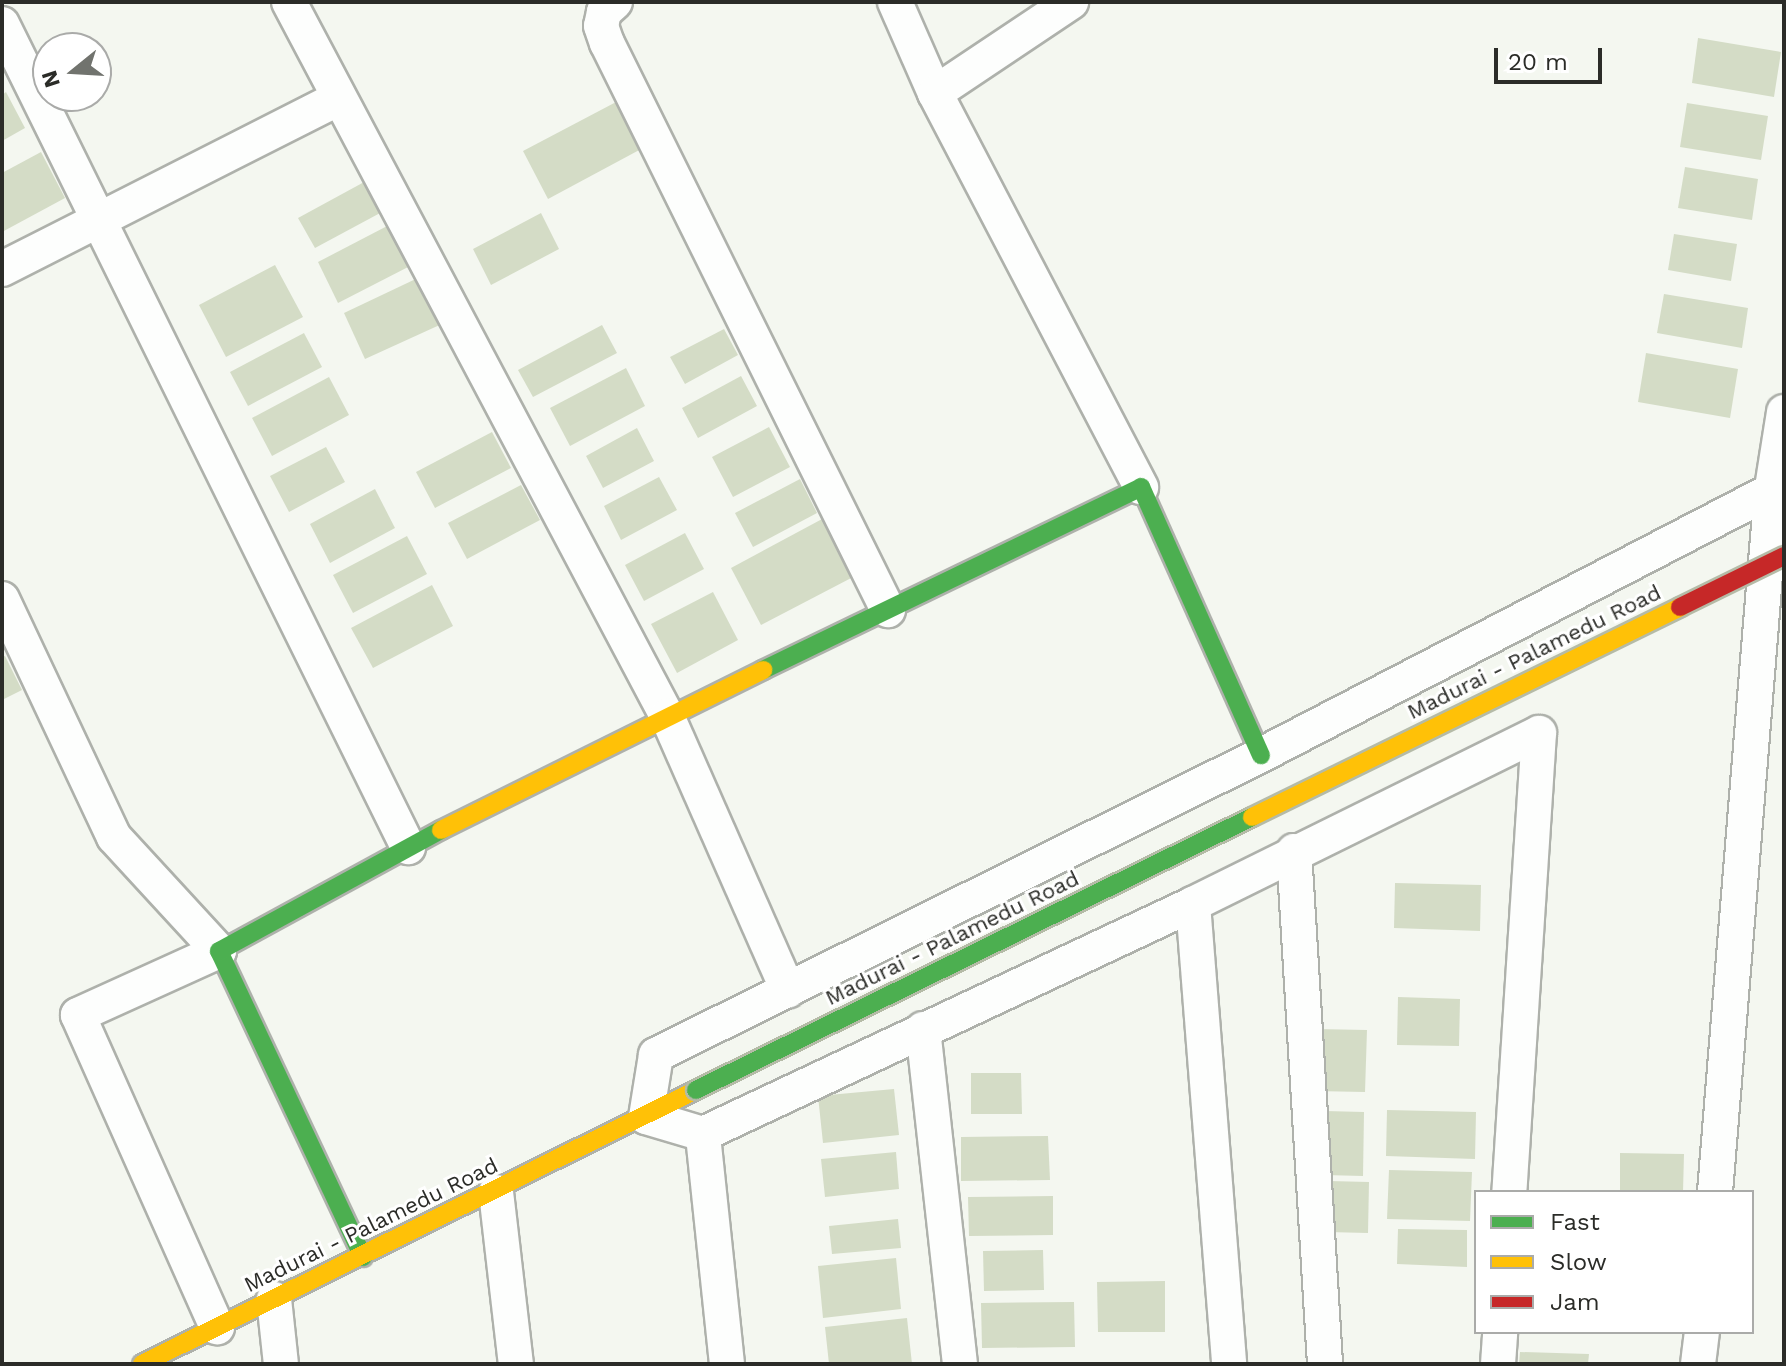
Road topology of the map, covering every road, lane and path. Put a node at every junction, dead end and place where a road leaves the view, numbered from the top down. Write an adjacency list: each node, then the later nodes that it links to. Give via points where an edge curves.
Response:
1 (289, 2): 7 (street)
2 (615, 2): 15 (street, via 604,12 601,26 607,43)
3 (895, 2): 6 (street)
4 (1071, 2): 6 (street)
5 (2, 24): 8 (street)
6 (935, 93): 12 (street)
7 (339, 98): 8 (street); 16 (street)
8 (99, 219): 9 (street); 18 (street)
9 (2, 269)
10 (1784, 412): 11 (street)
11 (1778, 486): 17 (street); 27 (street)
12 (1141, 487): 15 (main road); 17 (main road)
13 (1784, 556): 24 (main road, Madurai - Palamedu Road, bridge)
14 (2, 599): 21 (street, via 114,837)
15 (888, 610): 16 (main road)
16 (667, 716): 18 (main road); 22 (street)
17 (1261, 755): 22 (street)
18 (408, 847): 21 (main road)
19 (1294, 851): 20 (street); 26 (street, via 1539,733); 40 (street)
20 (1193, 904): 23 (street); 39 (street)
21 (219, 951): 29 (main road); 31 (street, via 78,1015)
22 (788, 990): 24 (street, via 656,1055)
23 (923, 1029): 25 (street); 38 (street)
24 (646, 1117): 25 (street); 28 (main road, Madurai - Palamedu Road)
25 (703, 1134): 37 (street)
26 (1509, 1190)
27 (1715, 1190)
28 (496, 1192): 29 (main road, Madurai - Palamedu Road); 36 (street)
29 (363, 1257): 30 (main road, Madurai - Palamedu Road)
30 (274, 1299): 31 (main road, Madurai - Palamedu Road); 35 (street)
31 (217, 1327): 34 (main road, Madurai - Palamedu Road)
32 (1500, 1334): 41 (street)
33 (1702, 1334): 42 (street)
34 (142, 1364)
35 (281, 1364)
36 (516, 1364)
37 (727, 1364)
38 (960, 1364)
39 (1229, 1364)
40 (1325, 1364)
41 (1498, 1364)
42 (1698, 1364)

